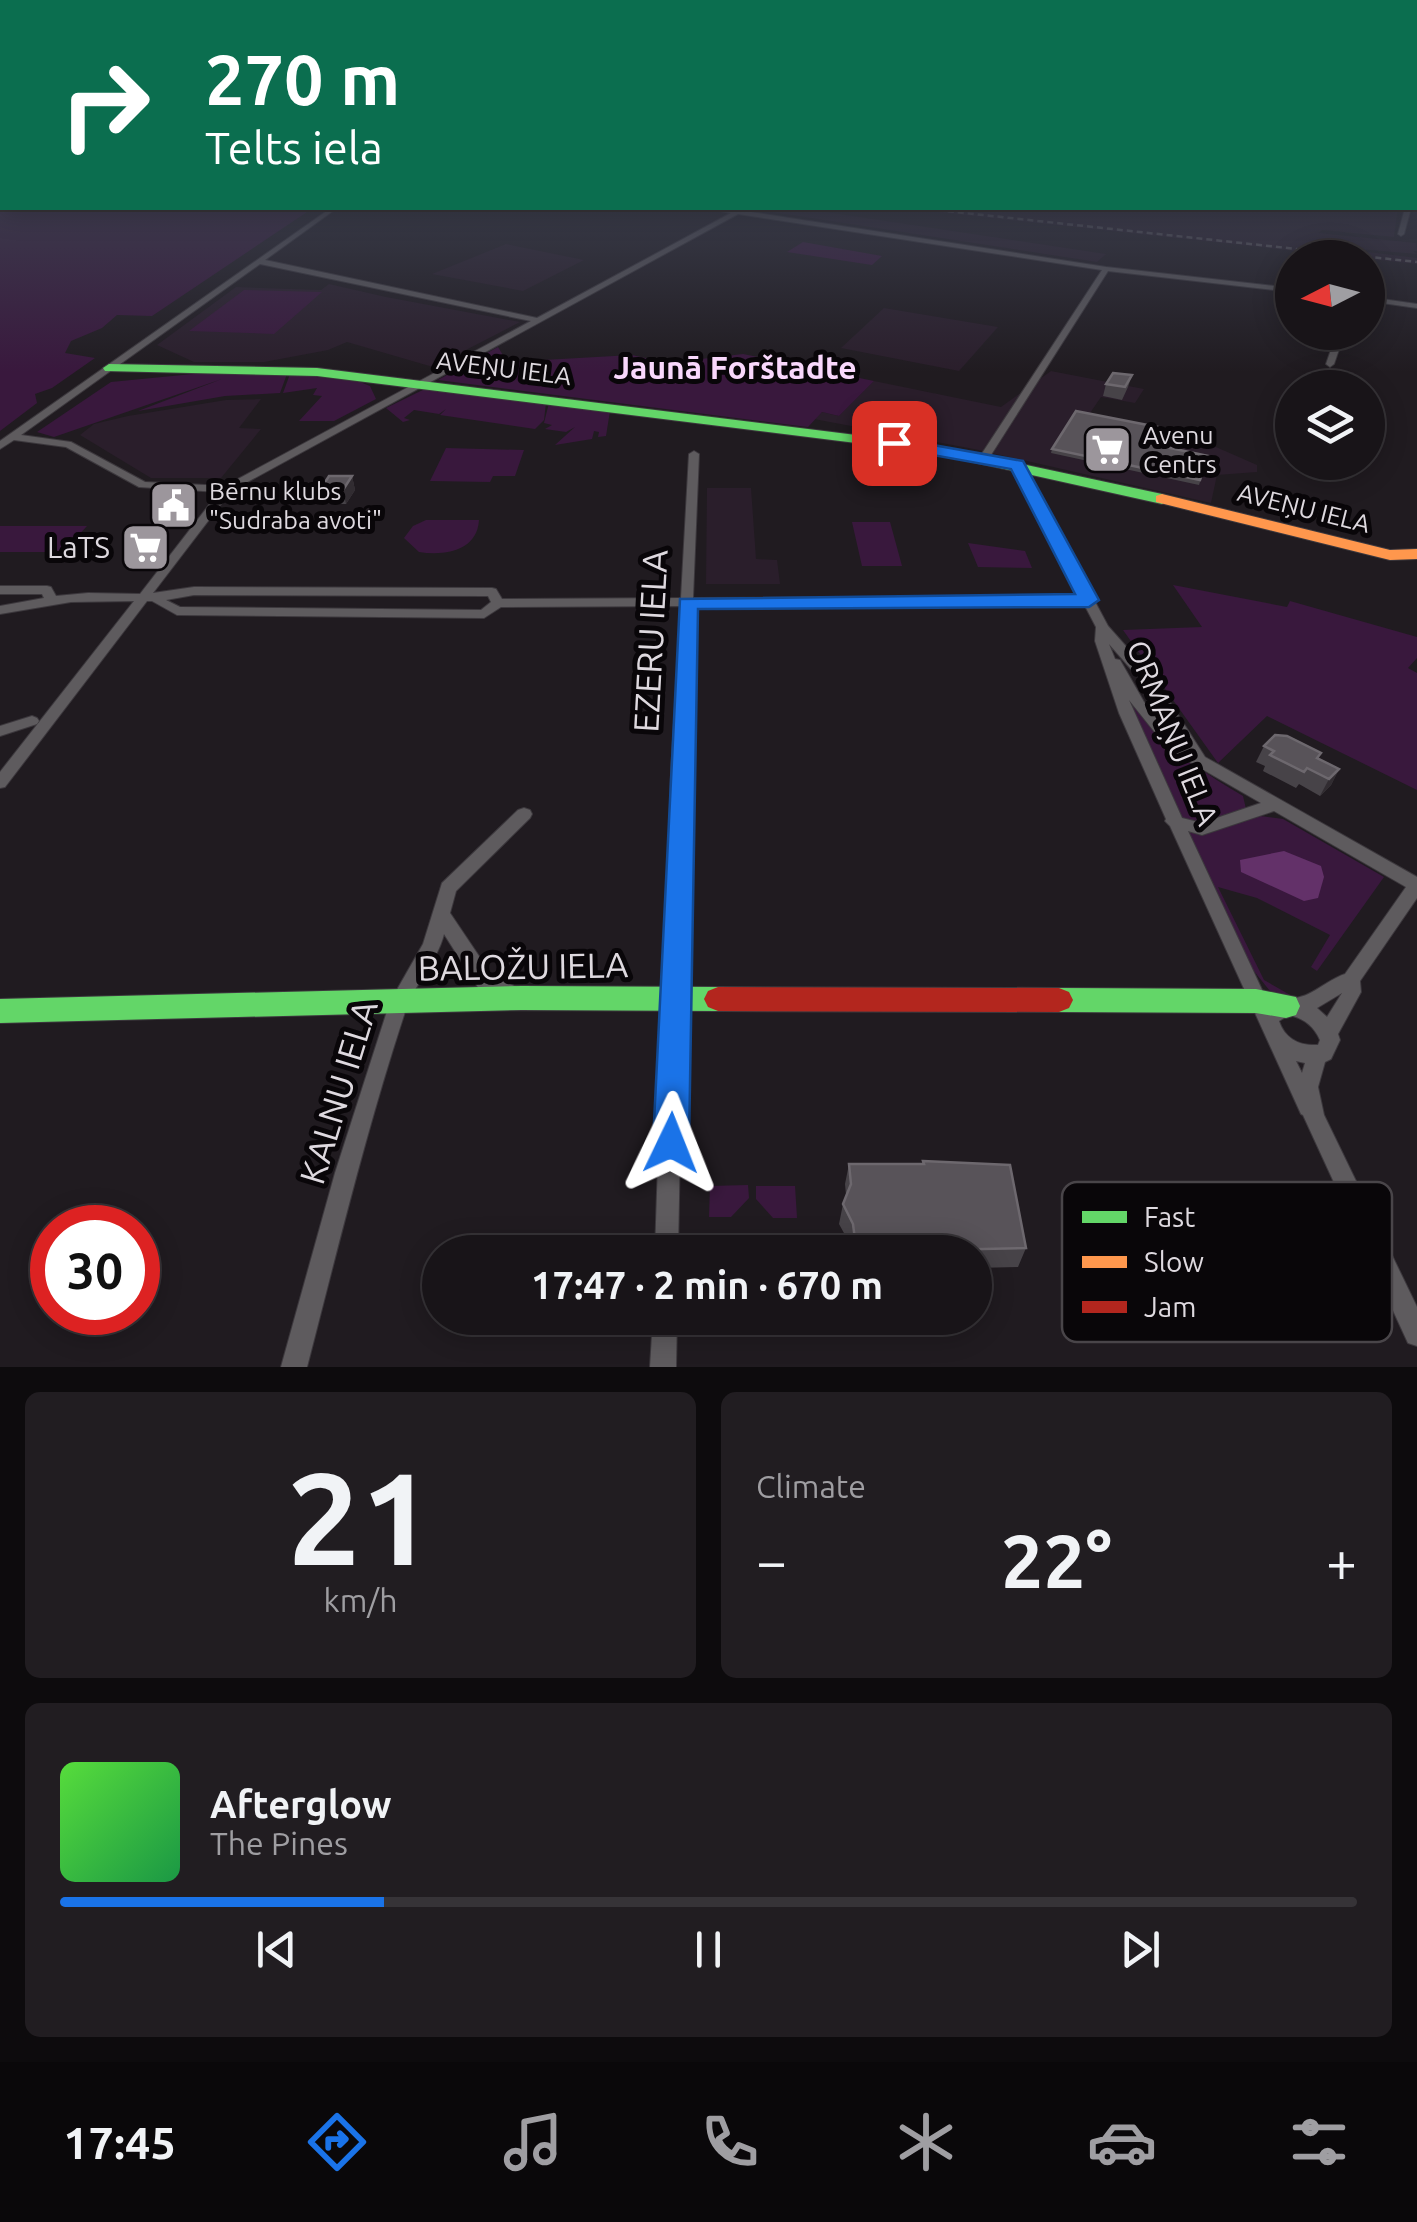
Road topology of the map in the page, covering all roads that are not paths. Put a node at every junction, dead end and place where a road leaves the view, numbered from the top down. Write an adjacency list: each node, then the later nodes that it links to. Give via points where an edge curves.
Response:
1 (283, 244): 4 (street)
2 (679, 244): 9 (street)
3 (943, 244): 5 (street)
4 (258, 261): 9 (street); 12 (street)
5 (1106, 269): 6 (street); 17 (street)
6 (1275, 288)
7 (1385, 301): 8 (street)
8 (1417, 306)
9 (538, 320): 13 (street)
10 (1335, 350): 11 (street)
11 (1330, 364)
12 (110, 368): 13 (street, AVEŅU IELA, via 291,370); 14 (street)
13 (422, 383): 17 (street, AVEŅU IELA); 19 (street)
14 (12, 438): 15 (street); 19 (street, via 68,444 143,485)
15 (0, 446)
16 (694, 454): 26 (street, EZERU IELA)
17 (984, 458): 18 (street, AVEŅU IELA)
18 (1017, 465): 20 (street, AVEŅU IELA, via 1390,555); 24 (street, ORMAŅU IELA)
19 (227, 489): 23 (street)
20 (1417, 554)
21 (0, 590): 22 (street, via 47,590)
22 (52, 600): 23 (street); 27 (street, via 27,610)
23 (150, 600): 25 (street, via 177,611 446,614 484,614); 25 (street, via 194,591 492,592); 31 (street)
24 (1089, 600): 26 (street); 28 (street, ORMAŅU IELA)
25 (498, 603): 26 (street)
26 (688, 603): 39 (street, EZERU IELA)
27 (0, 610)
28 (1102, 634): 32 (street, via 1153,724 1205,766); 34 (street, ORMAŅU IELA, via 1126,713)
29 (32, 721): 30 (street)
30 (0, 731)
31 (0, 783)
32 (1273, 805): 34 (street, via 1202,829); 35 (street)
33 (524, 814): 36 (street, KALNU IELA, via 448,888)
34 (1173, 821): 40 (street, ORMAŅU IELA)
35 (1417, 884): 37 (street)
36 (440, 914): 38 (street, via 486,983); 41 (street, KALNU IELA, via 432,946)
37 (1351, 980): 42 (street, via 1339,982 1324,999); 45 (street, via 1352,992)
38 (522, 998): 39 (street, BALOŽU IELA); 41 (street, BALOŽU IELA)
39 (676, 998): 40 (street, BALOŽU IELA); 49 (street, EZERU IELA)
40 (1256, 1001): 42 (street, BALOŽU IELA); 44 (street, ORMAŅU IELA)
41 (399, 1002): 43 (street, BALOŽU IELA); 53 (street, KALNU IELA)
42 (1291, 1006): 44 (street, via 1272,1012); 45 (street)
43 (0, 1011)
44 (1271, 1030): 46 (street, via 1298,1053); 47 (street, ORMAŅU IELA)
45 (1328, 1032): 46 (street, via 1329,1048)
46 (1317, 1055): 47 (street, via 1308,1087)
47 (1314, 1116): 48 (street)
48 (1345, 1182)
49 (668, 1235)
50 (1392, 1281): 51 (street)
51 (1417, 1334)
52 (665, 1335): 54 (street)
53 (294, 1367)
54 (664, 1367)

